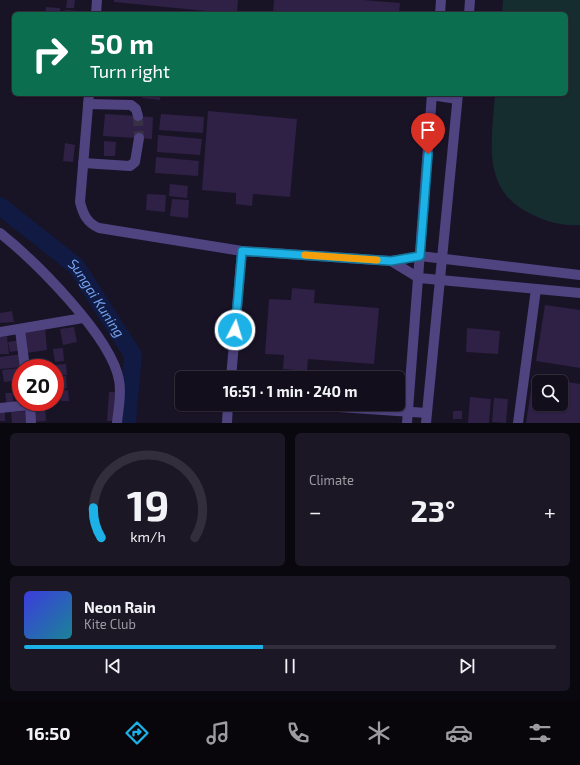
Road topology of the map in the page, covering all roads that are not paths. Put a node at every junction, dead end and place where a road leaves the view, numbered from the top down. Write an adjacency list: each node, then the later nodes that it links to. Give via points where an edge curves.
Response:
1 (97, 0): 4 (street)
2 (441, 0): 5 (street)
3 (470, 0): 6 (street)
4 (96, 12)
5 (440, 12)
6 (469, 12)
7 (432, 96): 16 (street)
8 (445, 96): 9 (street)
9 (458, 97): 17 (street)
10 (89, 99): 11 (street, via 131,105 136,109); 13 (street)
11 (138, 116)
12 (139, 138): 13 (street, via 135,162 130,166)
13 (83, 163): 15 (street, via 80,202 83,214 91,224 99,228)
14 (0, 233): 24 (street, via 68,298)
15 (242, 251): 18 (street); 28 (street)
16 (420, 256): 17 (street); 18 (street); 20 (street)
17 (442, 258): 19 (street); 21 (street)
18 (391, 261): 20 (street)
19 (580, 275)
20 (419, 278): 21 (street); 34 (street)
21 (439, 280): 22 (street); 35 (street)
22 (536, 289): 23 (street); 40 (street)
23 (580, 293)
24 (83, 318): 25 (street); 37 (street, via 98,337 120,381)
25 (20, 330): 26 (street); 27 (street)
26 (0, 332)
27 (24, 359)
28 (232, 371)
29 (12, 406): 30 (street)
30 (0, 408)
31 (30, 411): 36 (street)
32 (228, 411): 38 (street)
33 (394, 411): 34 (street)
34 (408, 412): 35 (street); 39 (street)
35 (426, 418)
36 (31, 423)
37 (117, 423)
38 (227, 423)
39 (407, 423)
40 (518, 423)

